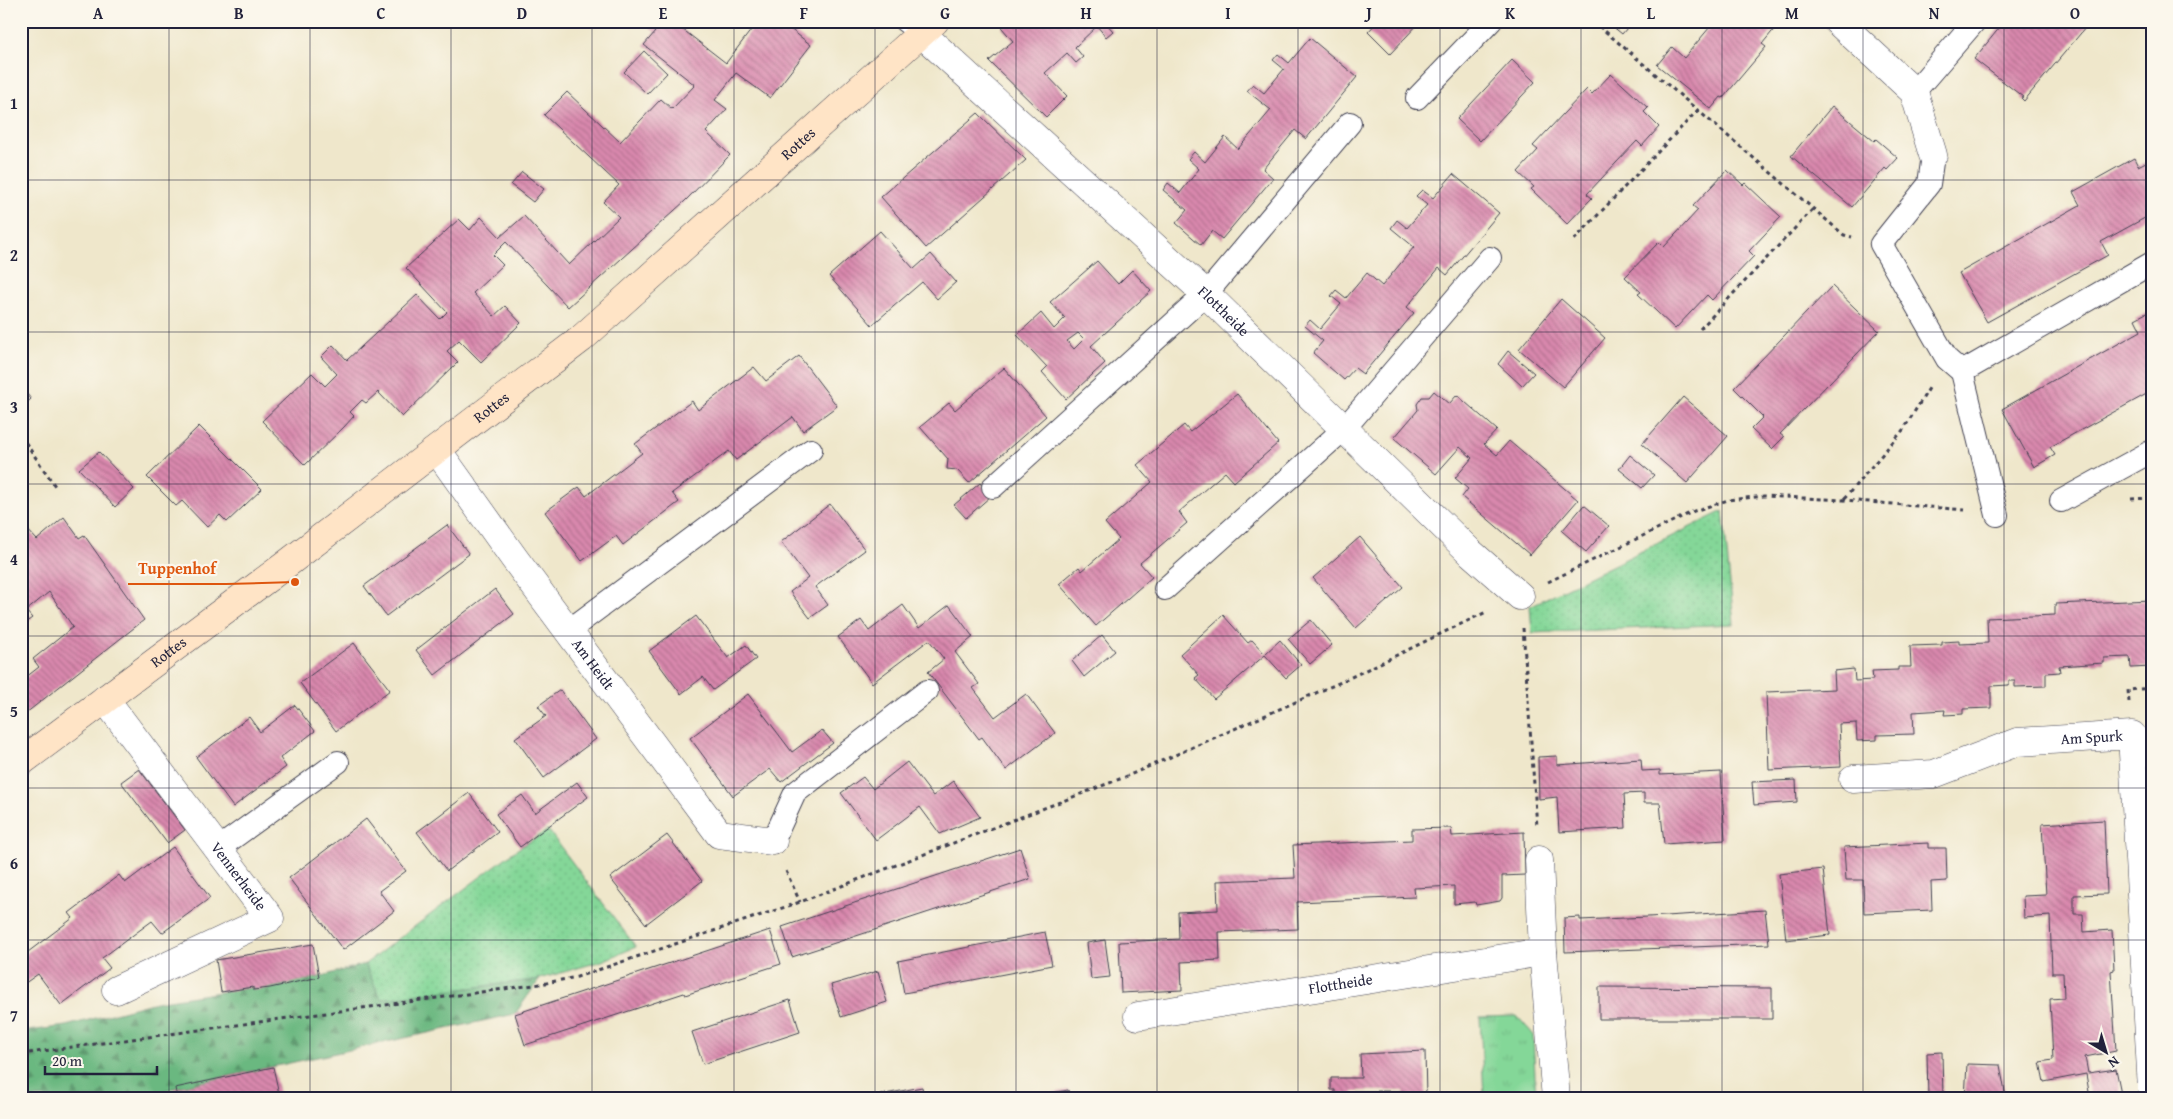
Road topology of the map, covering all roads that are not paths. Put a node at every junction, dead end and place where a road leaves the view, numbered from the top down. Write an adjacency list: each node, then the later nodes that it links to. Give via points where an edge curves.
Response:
1 (1491, 21): 6 (lane)
2 (1837, 21): 5 (street)
3 (1975, 21): 5 (lane)
4 (921, 25): 11 (street, Flottheide); 14 (street, Rottes, via 581,339)
5 (1914, 92): 8 (street)
6 (1417, 98)
7 (1350, 124): 11 (lane)
8 (1933, 155): 12 (lane, via 1929,184 1881,244)
9 (1490, 258): 13 (lane)
10 (2152, 263): 12 (lane)
11 (1206, 294): 13 (street, Flottheide); 17 (lane)
12 (1954, 365): 19 (lane)
13 (1344, 429): 20 (lane); 21 (street, Flottheide)
14 (437, 450): 22 (street, Am Heidt); 24 (street, Rottes)
15 (811, 450): 22 (lane)
16 (2152, 451): 18 (lane)
17 (993, 487)
18 (2061, 501)
19 (1997, 516)
20 (1165, 589)
21 (1520, 596)
22 (568, 631): 28 (street, Am Heidt, via 719,834)
23 (928, 691): 28 (lane, via 795,793)
24 (105, 699): 25 (street, Rottes); 29 (street, Vennerheide)
25 (21, 762)
26 (338, 762): 29 (lane)
27 (1853, 778): 34 (street, Am Spurk, via 1934,774 2017,742 2132,735)
28 (773, 841)
29 (219, 848): 32 (street, Vennerheide, via 270,918)
30 (1539, 860): 31 (street)
31 (1543, 952): 33 (street, Flottheide); 35 (street)
32 (116, 990)
33 (1138, 1016)
34 (2152, 1089)
35 (1556, 1098)

